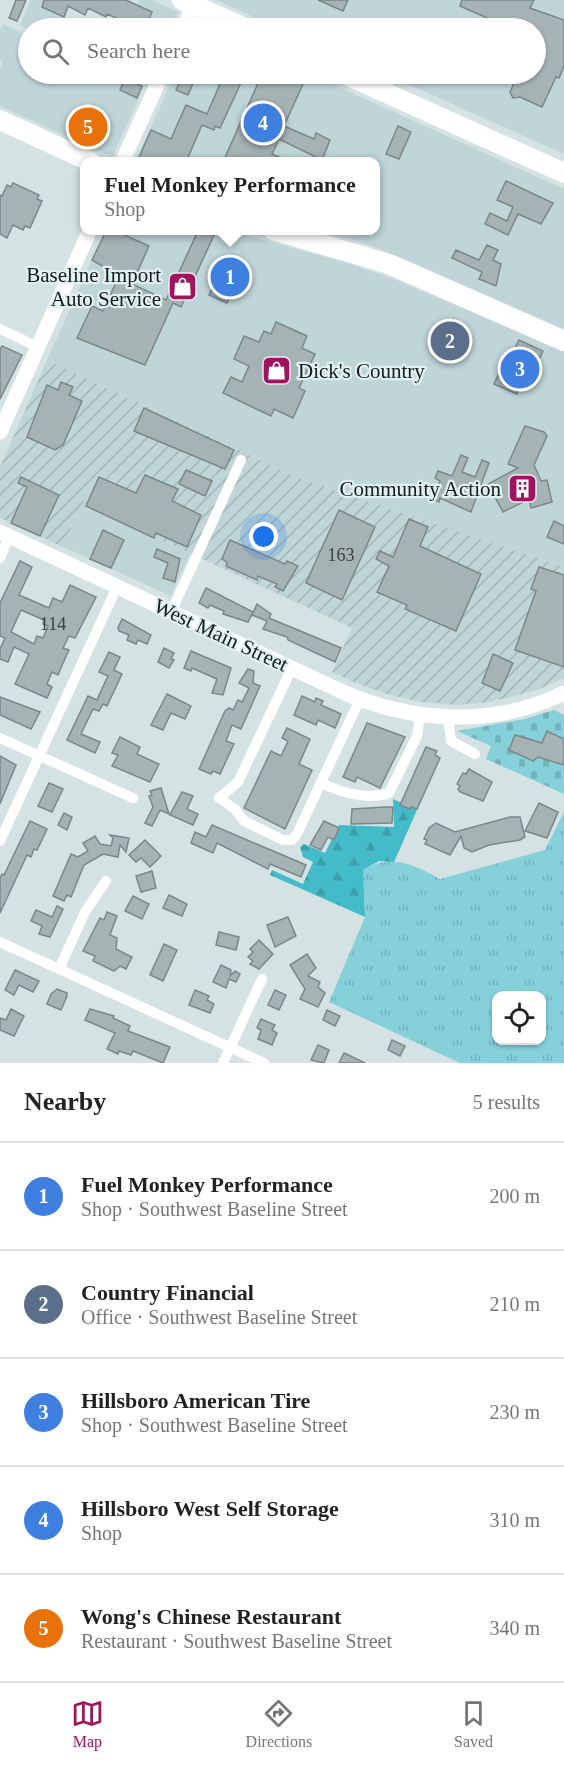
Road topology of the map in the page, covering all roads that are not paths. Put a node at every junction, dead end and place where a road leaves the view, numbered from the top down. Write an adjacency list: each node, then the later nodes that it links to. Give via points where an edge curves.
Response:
1 (190, 2): 2 (street); 3 (highway)
2 (186, 18)
3 (224, 18)
4 (157, 84): 8 (street)
5 (366, 84): 9 (highway)
6 (0, 120): 7 (highway)
7 (80, 157)
8 (124, 157)
9 (564, 173)
10 (88, 235): 14 (street)
11 (287, 235): 13 (highway, via 389,264)
12 (0, 329): 14 (street)
13 (564, 341)
14 (38, 347): 15 (street)
15 (0, 432)
16 (241, 460): 20 (street)
17 (5, 535): 18 (street); 19 (street, West Main Street)
18 (0, 558)
19 (117, 587): 20 (street, West Main Street); 28 (street)
20 (171, 612): 21 (street, West Main Street)
21 (292, 668): 23 (street, West Main Street); 29 (street, via 238,782 219,798 244,821 283,840 292,840)
22 (564, 693): 25 (street, West Main Street, via 503,713)
23 (360, 699): 24 (street, West Main Street); 29 (street)
24 (420, 715): 25 (street, West Main Street); 29 (street, via 417,736 389,793 345,793)
25 (448, 717): 27 (street, via 451,741)
26 (0, 738): 28 (street)
27 (475, 754)
28 (40, 756): 30 (street); 31 (street)
29 (321, 783)
30 (133, 798)
31 (0, 841)
32 (106, 881): 34 (street, via 84,912)
33 (0, 942): 34 (street)
34 (60, 967): 36 (street)
35 (262, 979): 36 (street)
36 (231, 1048): 37 (street); 38 (street)
37 (223, 1063)
38 (264, 1063)

